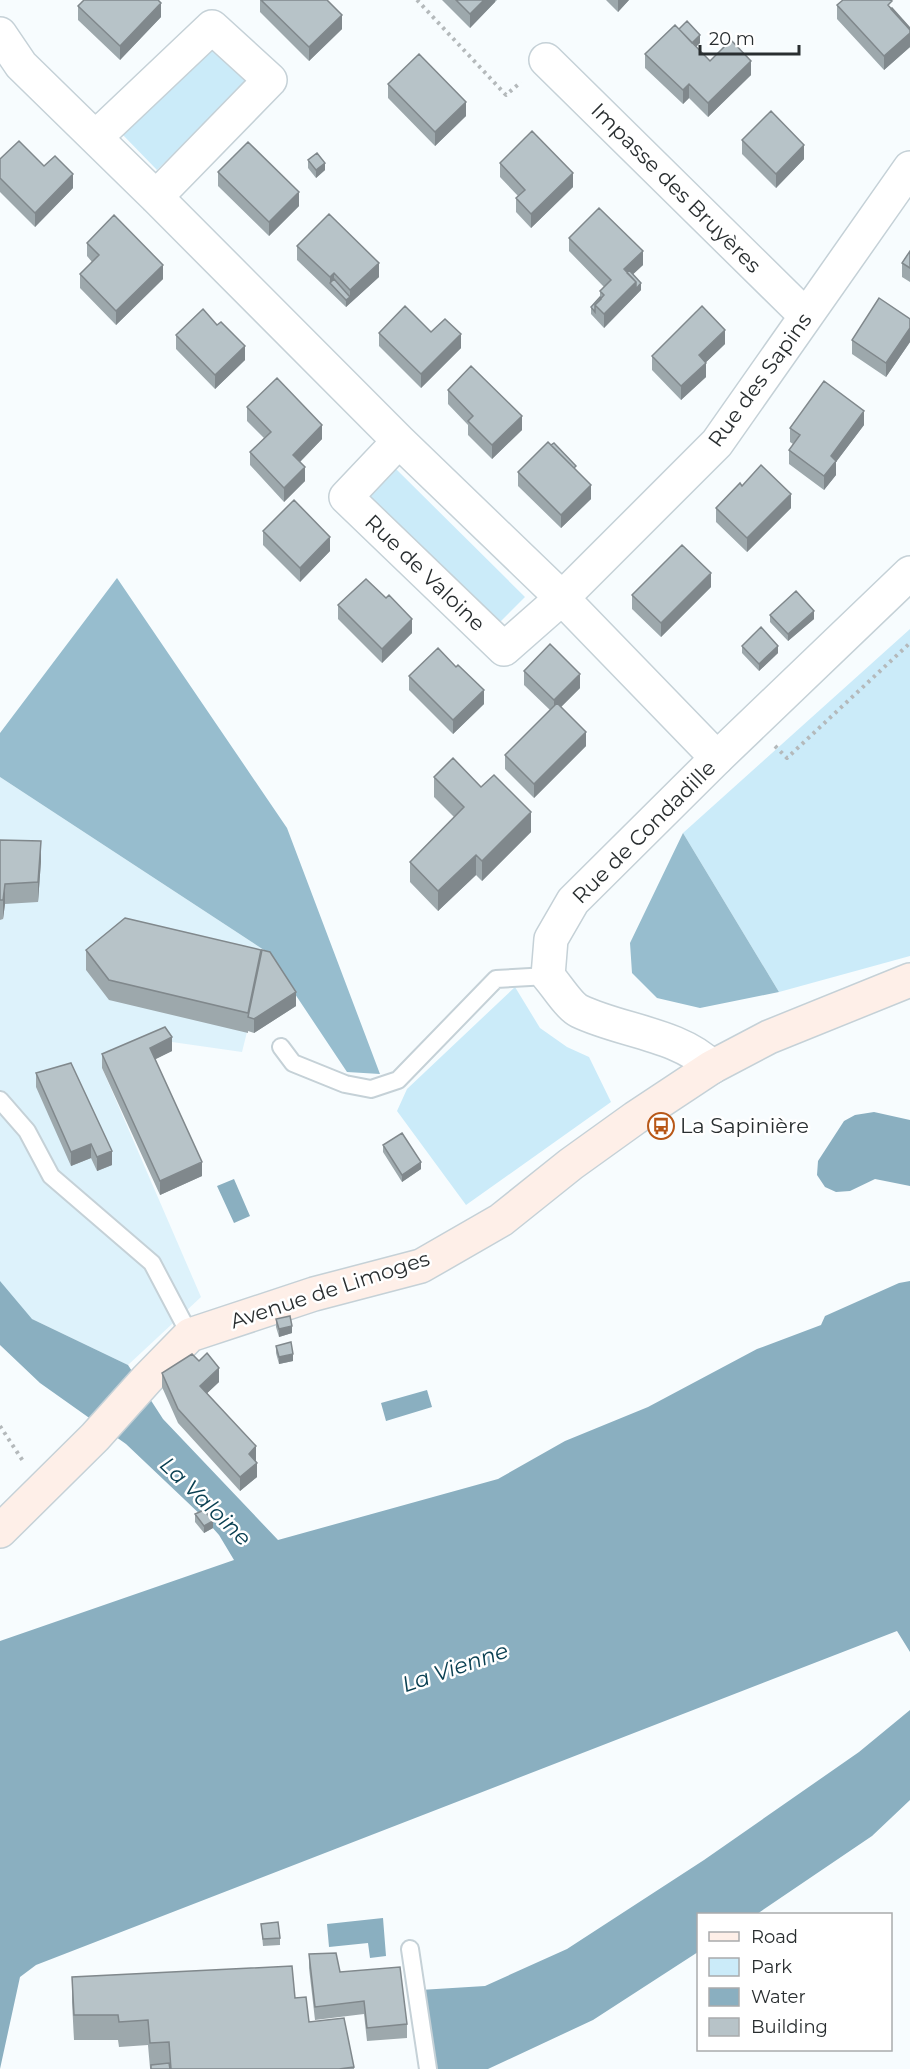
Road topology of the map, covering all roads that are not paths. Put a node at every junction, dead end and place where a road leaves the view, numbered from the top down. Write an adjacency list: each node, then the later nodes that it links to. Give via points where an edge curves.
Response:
1 (0, 34): 3 (street, via 21,65)
2 (546, 60): 6 (street, Impasse des Bruyères)
3 (96, 137): 5 (street); 5 (street, via 212,27 270,80)
4 (910, 168): 6 (street, Rue des Sapins)
5 (156, 197): 7 (street)
6 (806, 316): 9 (street, Rue des Sapins, via 717,443)
7 (399, 441): 9 (street); 9 (street, Rue de Valoine, via 346,497 504,649)
8 (910, 573): 10 (street, Rue de Condadille)
9 (562, 598): 10 (street)
10 (717, 758): 11 (street, Rue de Condadille, via 573,901 551,939)
11 (548, 976): 13 (lane, via 496,979 398,1080 371,1089 345,1084 293,1063); 14 (street, via 577,1010 676,1044 702,1057)
12 (910, 980): 14 (main road, Avenue de Limoges, via 769,1037)
13 (281, 1047)
14 (712, 1067): 16 (main road, Avenue de Limoges, via 571,1164 501,1220 421,1266 314,1294)
15 (0, 1100): 16 (lane, via 27,1131 51,1176 152,1263)
16 (190, 1335): 17 (main road, Avenue de Limoges)
17 (0, 1531)
18 (410, 1949): 19 (lane)
19 (428, 2069)

